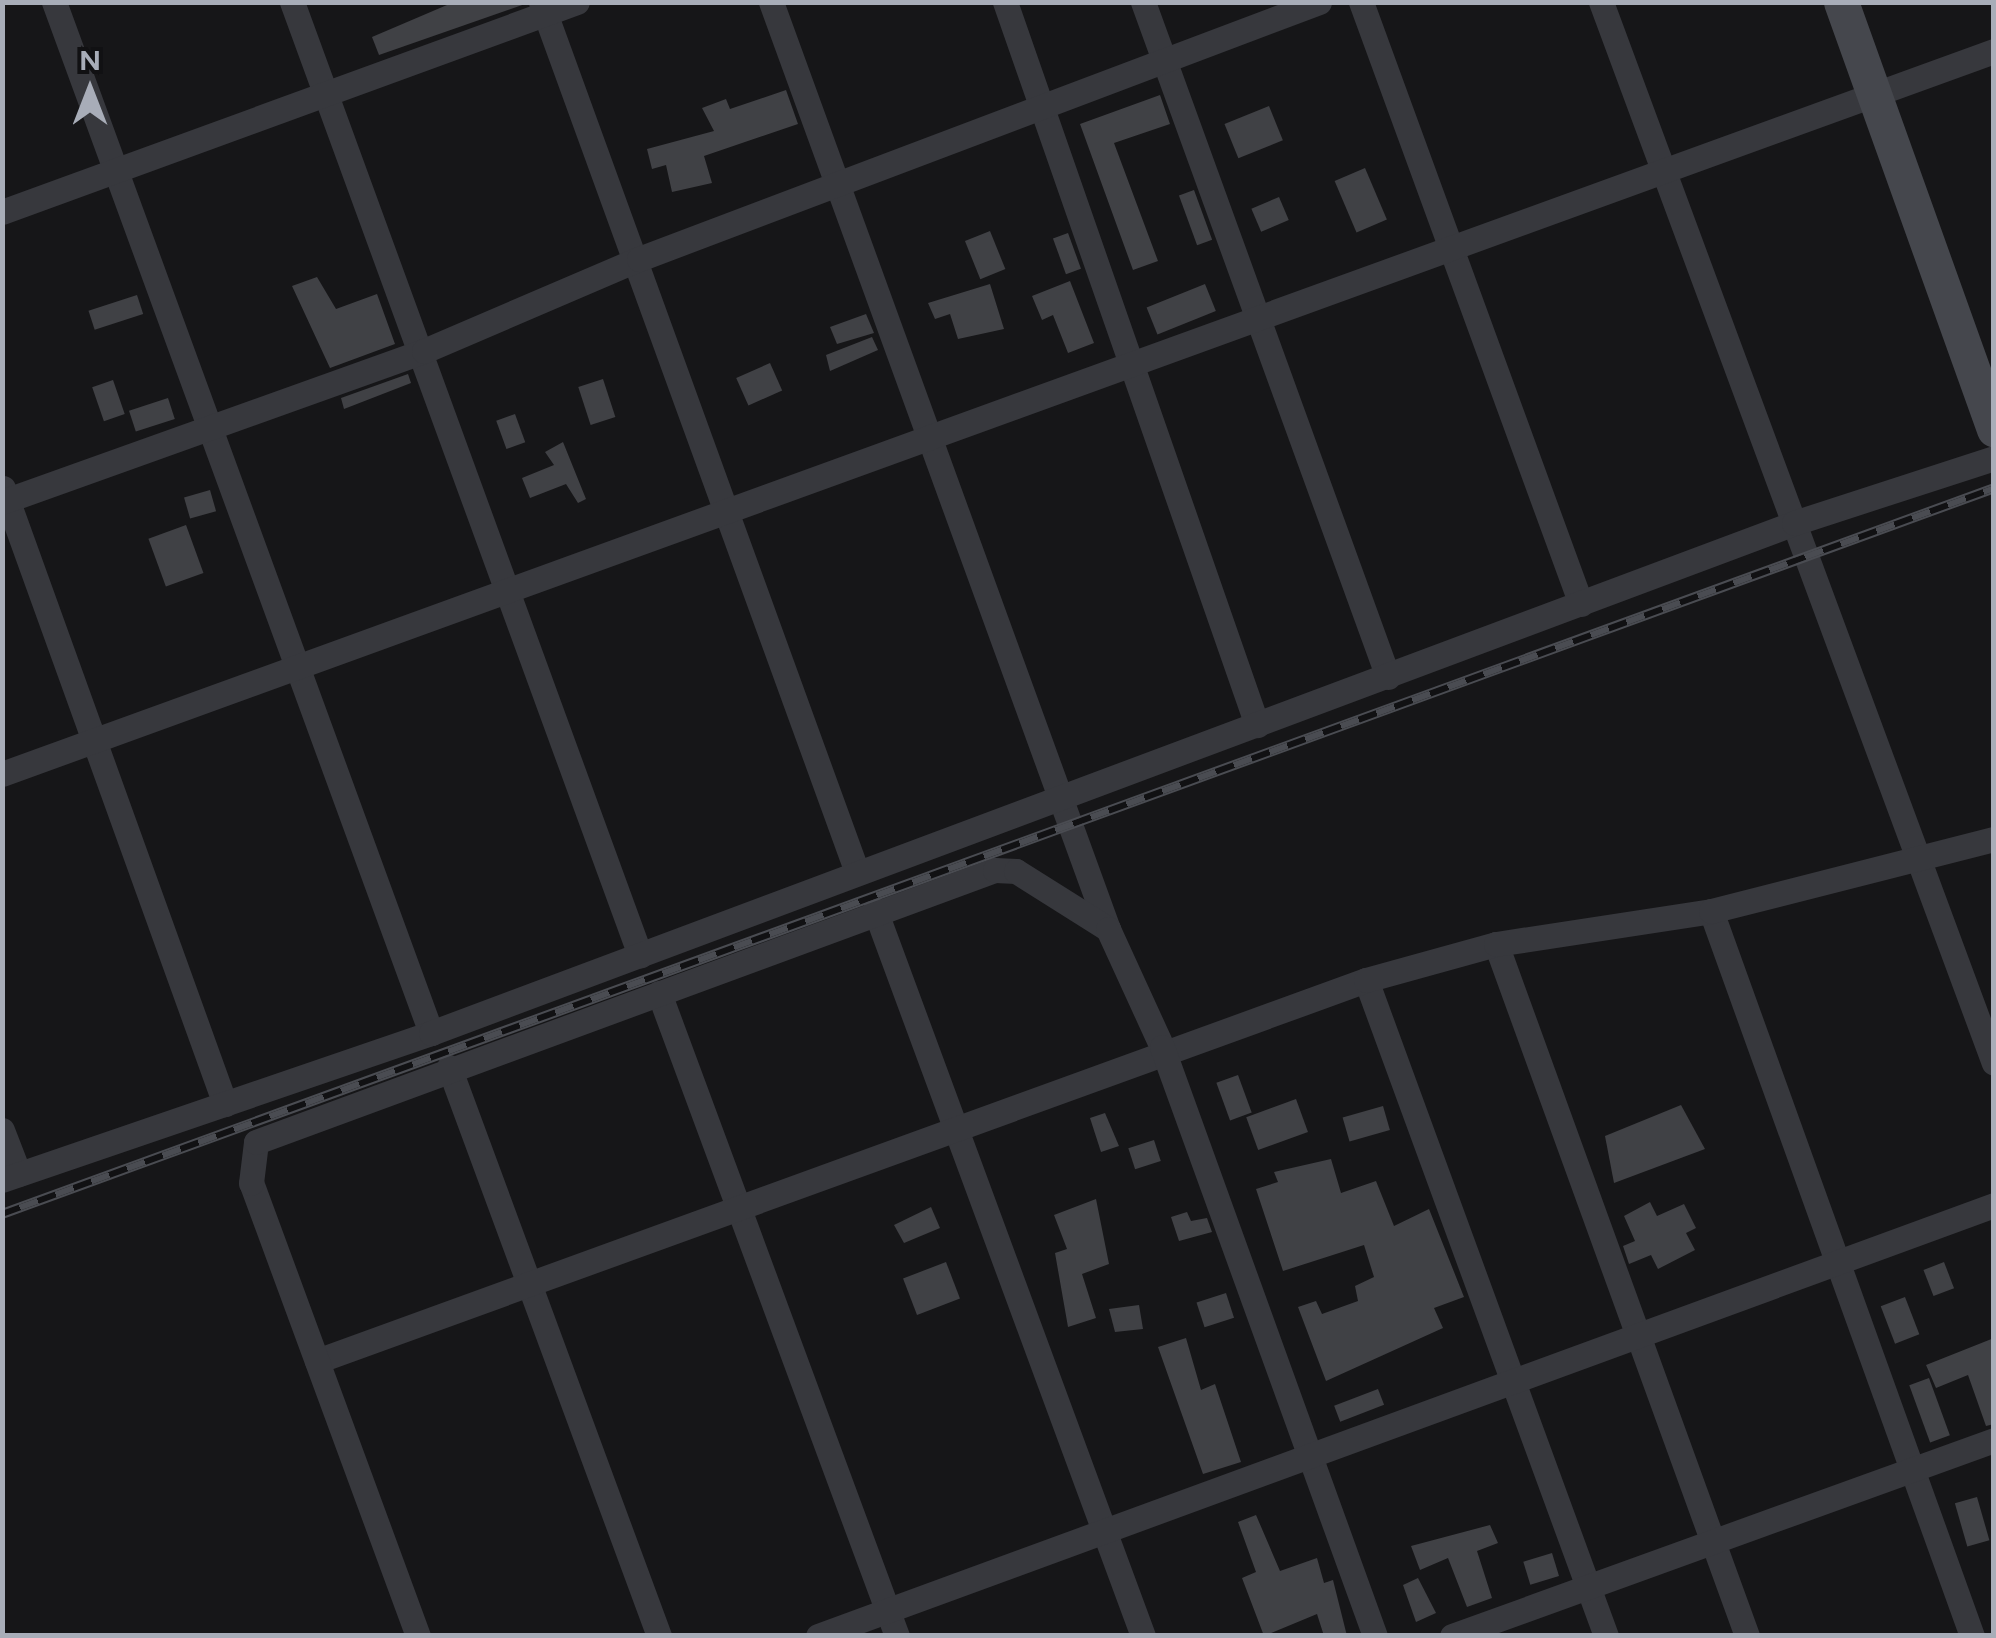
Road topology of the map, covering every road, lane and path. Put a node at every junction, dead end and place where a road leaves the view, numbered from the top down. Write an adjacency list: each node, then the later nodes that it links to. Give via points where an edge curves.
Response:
1 (54, 2): 17 (street)
2 (292, 2): 14 (street)
3 (577, 2): 11 (street)
4 (771, 2): 19 (street)
5 (1005, 2): 16 (street)
6 (1143, 2): 13 (street)
7 (1319, 2): 13 (street)
8 (1361, 2): 21 (street)
9 (1601, 2): 18 (street)
10 (1841, 2): 15 (main road)
11 (543, 8): 14 (street); 22 (street)
12 (1994, 50): 15 (street)
13 (1164, 59): 16 (street); 23 (street)
14 (326, 94): 17 (street); 24 (street)
15 (1872, 95): 18 (street); 26 (main road)
16 (1044, 109): 19 (street); 25 (street)
17 (116, 170): 20 (street); 27 (street)
18 (1659, 172): 21 (street); 32 (street)
19 (841, 184): 22 (street); 28 (street)
20 (2, 212)
21 (1451, 248): 23 (street); 34 (street)
22 (639, 259): 24 (street); 31 (street)
23 (1257, 318): 25 (street); 36 (street)
24 (424, 351): 27 (street); 33 (street)
25 (1136, 362): 28 (street); 37 (street)
26 (1992, 422)
27 (214, 426): 30 (street); 35 (street)
28 (928, 438): 31 (street); 40 (street)
29 (1994, 458): 32 (street)
30 (4, 496): 38 (street)
31 (726, 511): 33 (street); 43 (street)
32 (1794, 523): 34 (street); 42 (street)
33 (507, 591): 35 (street); 48 (street)
34 (1581, 604): 36 (street)
35 (298, 667): 38 (street); 51 (street)
36 (1388, 677): 37 (street)
37 (1257, 725): 40 (street)
38 (92, 742): 39 (street); 55 (street)
39 (2, 774)
40 (1059, 797): 43 (street); 46 (street)
41 (1994, 839): 42 (street)
42 (1919, 858): 45 (street); 53 (street)
43 (858, 872): 48 (street)
44 (875, 910): 46 (street, via 995,870 1016,871); 50 (street); 56 (street)
45 (1711, 911): 47 (street); 61 (street)
46 (1108, 929): 52 (street)
47 (1496, 944): 49 (street); 63 (street)
48 (640, 955): 51 (street)
49 (1366, 980): 52 (street); 65 (street)
50 (659, 994): 54 (street); 59 (street)
51 (431, 1033): 55 (street)
52 (1162, 1048): 56 (street); 67 (street)
53 (1994, 1063)
54 (449, 1067): 62 (street); 64 (street, via 256,1142 251,1182)
55 (224, 1104): 58 (street)
56 (953, 1125): 59 (street); 69 (street)
57 (2, 1130): 58 (street)
58 (11, 1177)
59 (740, 1204): 62 (street); 72 (street)
60 (1994, 1205): 61 (street)
61 (1838, 1262): 63 (street); 68 (street)
62 (530, 1282): 64 (street); 74 (street)
63 (1638, 1335): 65 (street); 70 (street)
64 (317, 1361): 73 (street)
65 (1512, 1379): 67 (street); 71 (street)
66 (1994, 1440): 68 (street)
67 (1310, 1455): 69 (street); 78 (street)
68 (1912, 1470): 70 (street); 82 (street)
69 (1104, 1531): 72 (street); 77 (street)
70 (1712, 1542): 71 (street); 81 (street)
71 (1587, 1585): 79 (street); 80 (street)
72 (888, 1610): 75 (street); 76 (street)
73 (418, 1636)
74 (659, 1636)
75 (818, 1636)
76 (897, 1636)
77 (1143, 1636)
78 (1376, 1636)
79 (1452, 1636)
80 (1606, 1636)
81 (1746, 1636)
82 (1972, 1636)

